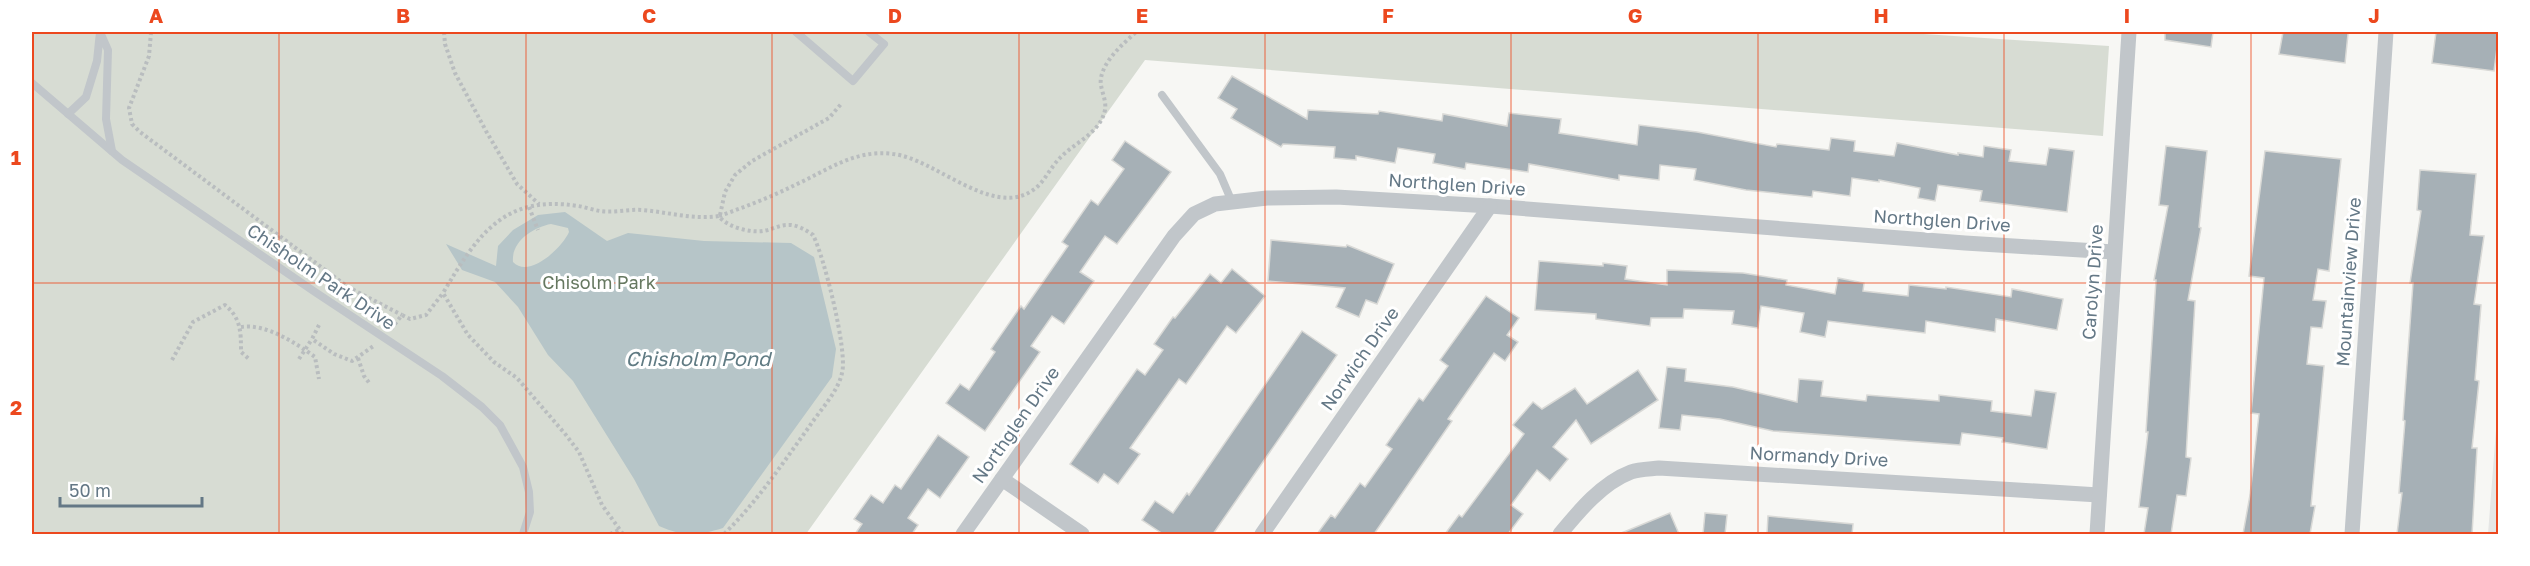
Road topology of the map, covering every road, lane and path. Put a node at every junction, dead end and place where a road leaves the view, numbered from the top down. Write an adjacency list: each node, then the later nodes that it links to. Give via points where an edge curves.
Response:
1 (100, 32): 12 (lane, via 90,87 86,97); 13 (lane, via 108,50 106,119)
2 (151, 32): 21 (path, via 149,56 129,108 132,124 348,287)
3 (444, 32): 15 (path, via 455,73 486,131 517,184)
4 (796, 32): 5 (lane, via 853,81 884,44)
5 (869, 32)
6 (1136, 32): 18 (path, via 1108,63 1100,80 1105,110 1095,128 1061,156 1032,191 1007,196 975,191 911,157 876,153 832,165 796,185)
7 (2129, 32): 20 (street, Carolyn Drive)
8 (2386, 32): 43 (street, Mountainview Drive)
9 (32, 83): 12 (lane, Chisholm Park Drive)
10 (1162, 95): 14 (lane, via 1220,174)
11 (842, 104): 18 (path, via 829,117 735,175 725,192)
12 (68, 114): 13 (lane, Chisholm Park Drive)
13 (112, 151): 34 (lane, Chisholm Park Drive, via 482,407 500,425 523,467 530,512)
14 (1232, 202): 16 (street, Northglen Drive, via 1336,197); 31 (street, Northglen Drive, via 1215,204 1194,214 1174,236)
15 (540, 204): 17 (path); 18 (path, via 601,211 642,210 685,217)
16 (1490, 206): 20 (street, Northglen Drive); 40 (street, Norwich Drive)
17 (529, 207): 19 (path); 33 (path, via 493,224 471,248 443,293 468,335 494,362 517,378 579,452 602,506)
18 (719, 216): 37 (path, via 750,231 793,225 813,235 844,353 838,384 764,489)
19 (537, 229)
20 (2114, 252): 32 (street, Carolyn Drive)
21 (402, 315)
22 (241, 327): 24 (path, via 262,327); 27 (path, via 225,305 210,311 193,322); 28 (path, via 241,352)
23 (312, 339): 24 (path)
24 (305, 350): 26 (path); 29 (path, via 315,357)
25 (358, 358): 30 (path)
26 (299, 359)
27 (172, 360)
28 (250, 360)
29 (319, 378)
30 (370, 384)
31 (1002, 479): 38 (street, Northglen Drive); 39 (street)
32 (2100, 495): 41 (street, Normandy Drive, via 1659,468 1632,472 1607,486); 42 (street, Carolyn Drive)
33 (619, 530): 35 (path); 36 (path)
34 (523, 534)
35 (610, 534)
36 (623, 534)
37 (724, 534)
38 (963, 534)
39 (1082, 534)
40 (1262, 534)
41 (1560, 534)
42 (2097, 534)
43 (2352, 534)

